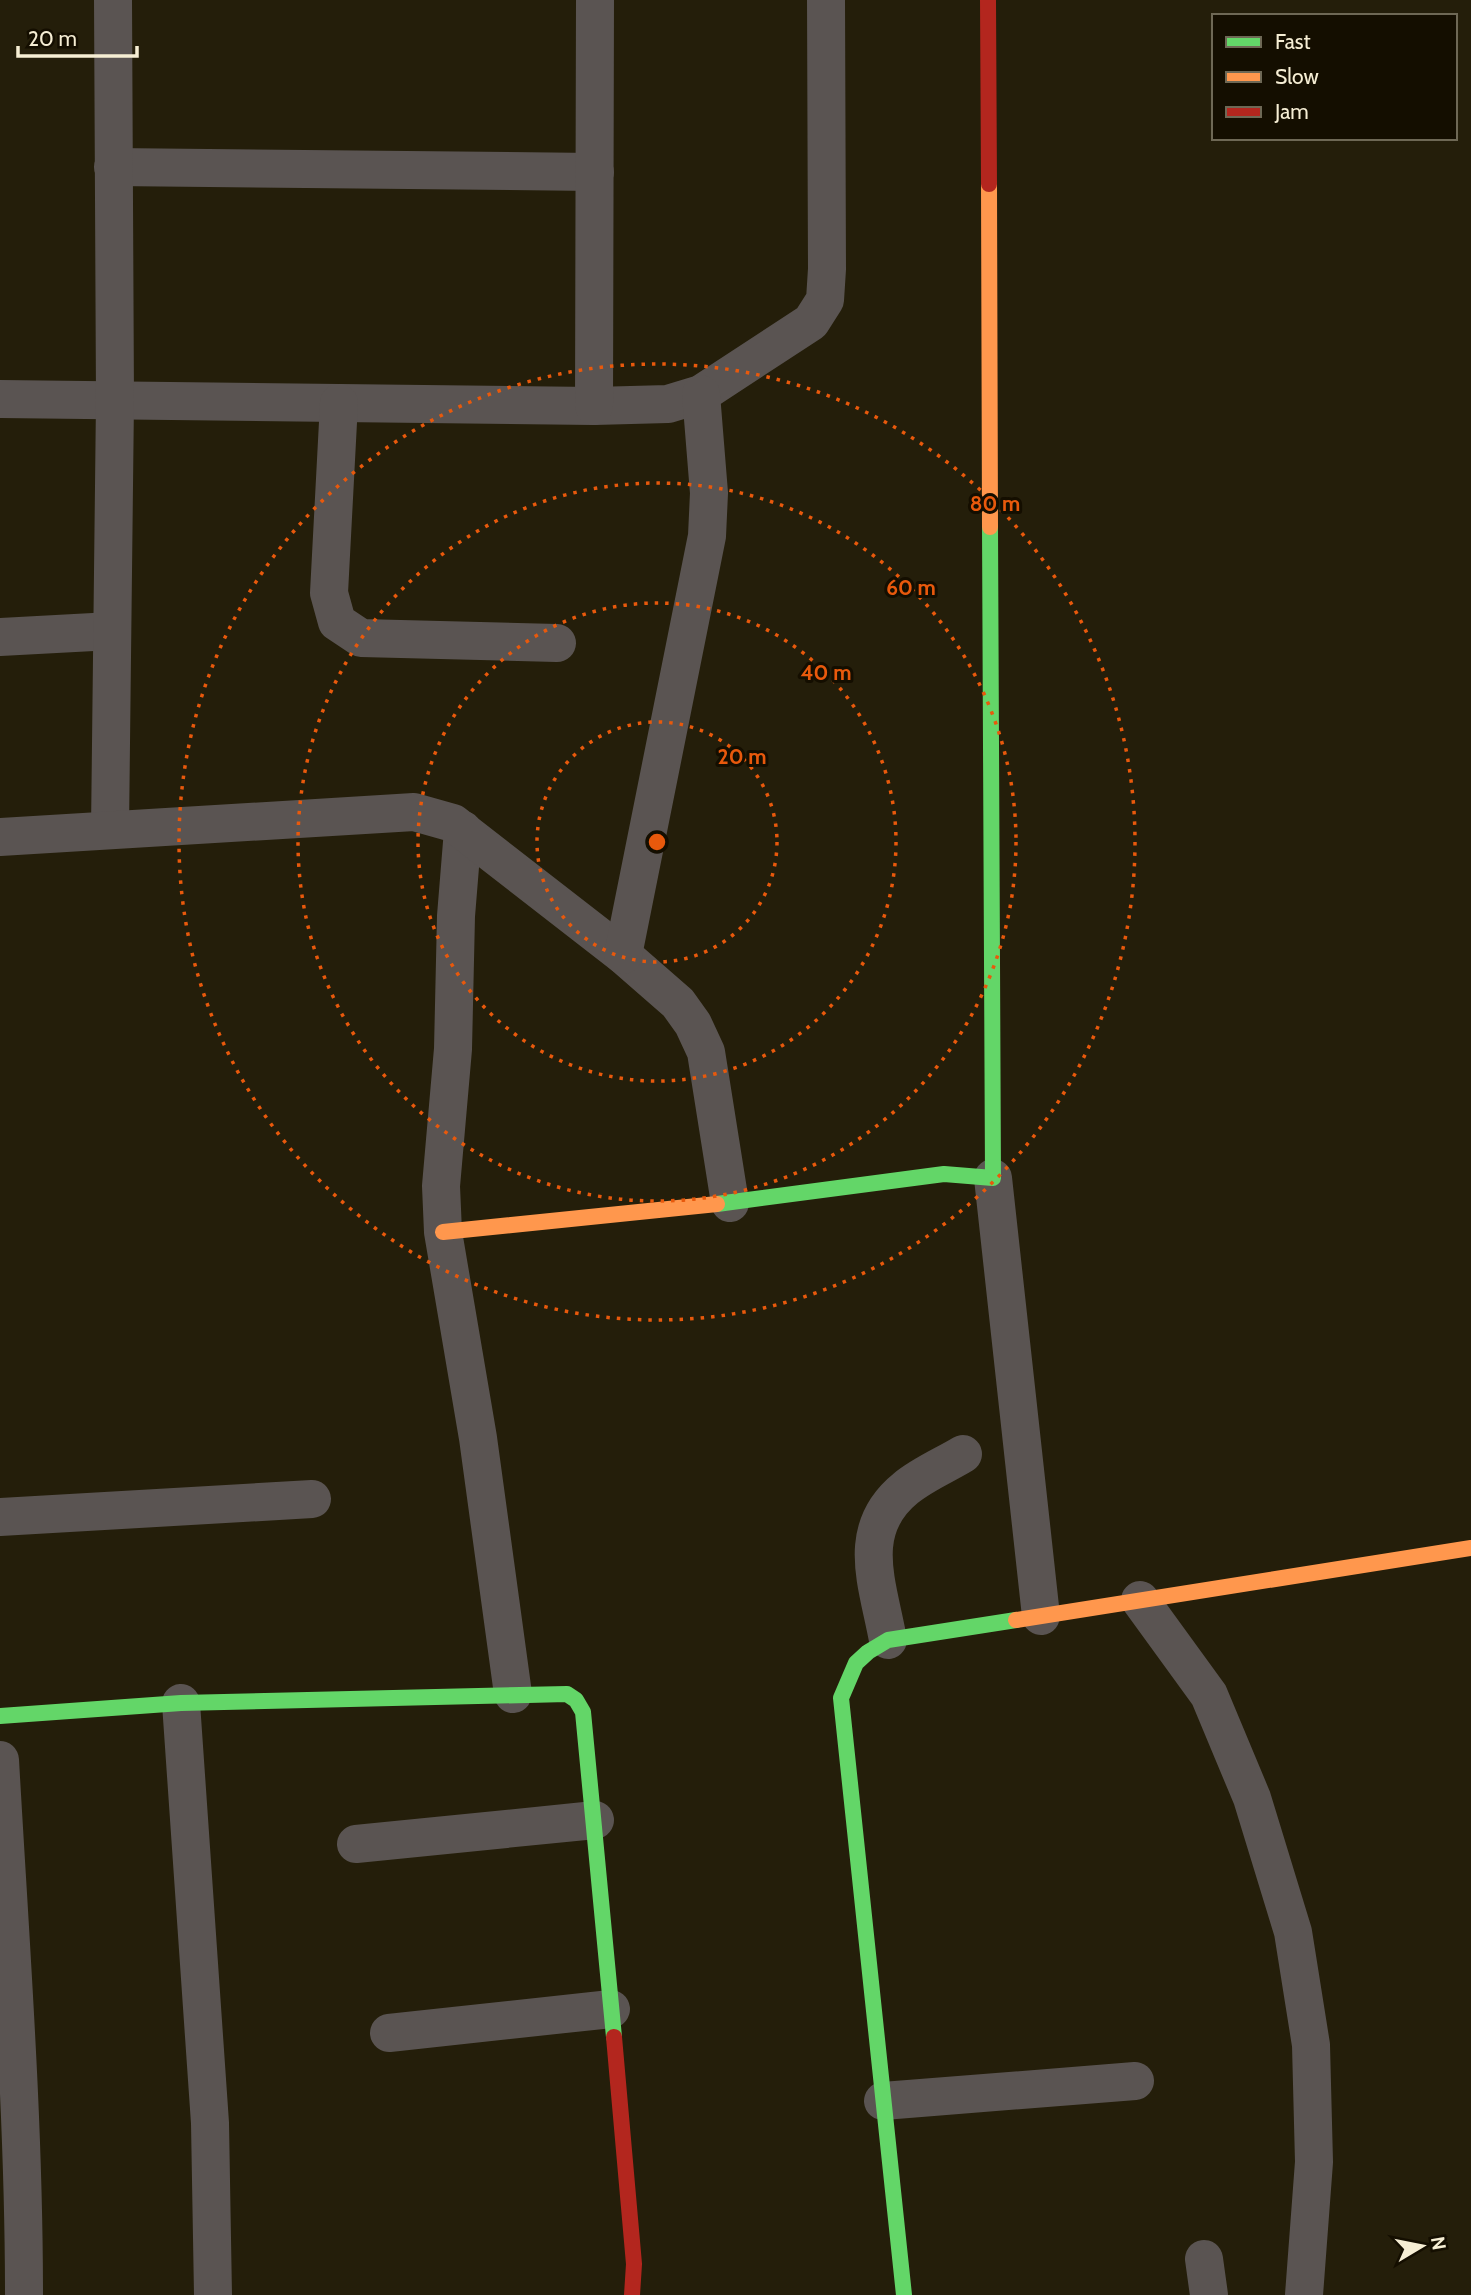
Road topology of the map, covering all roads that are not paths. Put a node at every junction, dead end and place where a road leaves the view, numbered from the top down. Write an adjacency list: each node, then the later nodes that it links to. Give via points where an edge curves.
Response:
1 (113, 0): 5 (street)
2 (596, 0): 6 (street)
3 (827, 0): 7 (street, via 824,300 811,322)
4 (988, 0): 19 (street)
5 (113, 167): 6 (street); 9 (street)
6 (595, 172): 11 (street)
7 (701, 394): 11 (street, via 668,404); 18 (street, via 709,493 707,536)
8 (0, 399): 9 (street)
9 (115, 400): 10 (street); 12 (street)
10 (340, 402): 11 (street); 14 (street, via 329,593 337,622 361,638)
11 (594, 406)
12 (112, 631): 13 (street); 15 (street)
13 (0, 637)
14 (556, 643)
15 (110, 830): 16 (street, via 414,812); 17 (street)
16 (463, 830): 18 (street); 21 (street, via 453,1049 441,1186)
17 (0, 837)
18 (623, 955): 20 (street, via 678,1003 706,1052)
19 (993, 1178): 20 (street, via 944,1174); 27 (street)
20 (730, 1203): 21 (street)
21 (443, 1232): 29 (street, via 478,1438)
22 (963, 1454): 28 (street, via 907,1487 887,1506 876,1530 872,1553)
23 (312, 1499): 24 (street)
24 (0, 1517)
25 (1471, 1548): 26 (street)
26 (1140, 1600): 27 (street); 43 (street, via 1209,1695 1252,1798 1293,1932 1311,2045 1314,2162)
27 (1041, 1616): 28 (street)
28 (887, 1640): 38 (street, via 851,1667 841,1698)
29 (513, 1694): 30 (street); 33 (street, via 567,1694 576,1700 583,1712)
30 (181, 1703): 31 (street); 40 (street, via 209,2123)
31 (0, 1716)
32 (0, 1760): 39 (street)
33 (595, 1820): 34 (street); 35 (street)
34 (356, 1844)
35 (611, 2009): 36 (street); 41 (street, via 634,2264)
36 (388, 2033)
37 (1135, 2081): 38 (street)
38 (883, 2101): 42 (street)
39 (24, 2295)
40 (213, 2295)
41 (632, 2295)
42 (904, 2295)
43 (1304, 2295)

